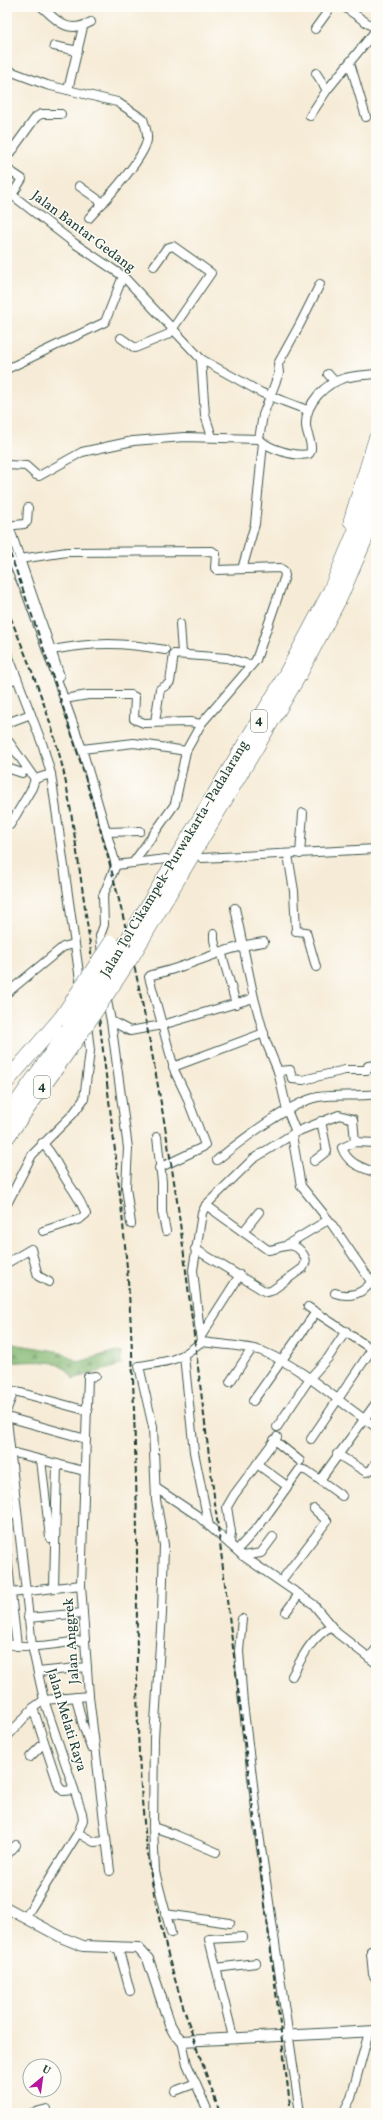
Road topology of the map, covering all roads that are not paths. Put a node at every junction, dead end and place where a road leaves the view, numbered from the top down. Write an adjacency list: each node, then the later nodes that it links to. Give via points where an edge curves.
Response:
1 (42, 7): 5 (street, via 67,27)
2 (331, 7): 6 (street)
3 (344, 7): 7 (street)
4 (91, 22): 5 (street)
5 (83, 27): 9 (street)
6 (315, 29)
7 (376, 29): 10 (street)
8 (54, 46): 9 (street)
9 (78, 51): 13 (street)
10 (350, 63): 14 (street); 17 (street)
11 (7, 70): 13 (street)
12 (316, 73): 14 (street)
13 (68, 90): 24 (street, via 118,102 143,119 145,124 147,139 144,148)
14 (327, 90): 16 (street)
15 (61, 114): 19 (street, via 40,114)
16 (310, 116)
17 (366, 117)
18 (7, 143): 19 (street)
19 (14, 149): 20 (street)
20 (7, 157)
21 (7, 169): 23 (street, via 22,179)
22 (79, 186): 24 (street)
23 (9, 193): 27 (street, Jalan Bantar Gedang, via 74,243)
24 (103, 203): 25 (street)
25 (89, 218)
26 (154, 266): 29 (street, via 167,248 173,246 211,273)
27 (123, 276): 29 (street, Jalan Bantar Gedang); 32 (street, via 105,322)
28 (320, 284): 36 (street, via 278,364 279,373)
29 (173, 328): 30 (street, via 168,335 135,348); 31 (street, Jalan Bantar Gedang)
30 (121, 338)
31 (201, 360): 36 (street, Jalan Bantar Gedang); 38 (street, via 205,415)
32 (7, 369)
33 (328, 374): 35 (street)
34 (376, 374): 35 (street, via 354,376)
35 (335, 382): 37 (street, via 312,401)
36 (270, 396): 37 (street, Jalan Bantar Gedang); 40 (street, via 263,415)
37 (307, 410): 40 (street, via 306,425 311,449 309,454 301,455 268,446)
38 (212, 437): 40 (street); 41 (street, via 133,441 82,452 39,476 26,466)
39 (376, 440): 50 (highway, via 350,525)
40 (261, 441): 48 (street, via 255,524)
41 (7, 465)
42 (376, 482): 50 (highway, Jalan Tol Cikampek–Purwakarta–Padalarang / 4, via 345,558)
43 (28, 508): 45 (street, via 27,522)
44 (376, 512): 86 (highway, Jalan Tol Cikampek–Purwakarta–Padalarang / 4, via 340,597 299,675)
45 (8, 526): 47 (street)
46 (7, 549): 58 (street)
47 (20, 559): 48 (street, via 62,552 212,551 216,554 217,570); 51 (street)
48 (242, 569): 55 (street, via 280,568 285,576 263,644)
49 (180, 624): 54 (street)
50 (310, 630): 80 (highway, Jalan Tol Cikampek–Purwakarta–Padalarang / 4, via 279,687)
51 (52, 650): 52 (street, via 106,643); 58 (street)
52 (165, 650)
53 (7, 652): 56 (street)
54 (182, 653): 55 (street, via 227,658); 60 (street, via 173,655 170,682 160,689)
55 (251, 665): 62 (street)
56 (17, 678): 57 (street); 59 (street)
57 (7, 682)
58 (66, 699): 60 (street, via 88,695 131,695 136,700 134,719 144,723); 64 (street)
59 (31, 714): 61 (street); 68 (street)
60 (155, 722): 62 (street)
61 (7, 723)
62 (201, 724): 65 (street)
63 (7, 739): 67 (street)
64 (82, 749): 65 (street, via 134,743); 73 (street)
65 (186, 751): 78 (street, via 175,804)
66 (7, 768): 67 (street, via 22,773)
67 (27, 769): 69 (street)
68 (52, 774): 69 (street); 84 (street)
69 (35, 779): 71 (street)
70 (303, 813): 75 (street)
71 (10, 825)
72 (140, 831): 73 (street)
73 (107, 832): 79 (street)
74 (376, 849): 75 (street)
75 (300, 854): 76 (street)
76 (288, 855): 77 (street); 88 (street, via 294,891 296,931 306,932)
77 (202, 858)
78 (133, 863): 79 (street); 80 (street)
79 (116, 865): 94 (street, via 103,896 104,925 100,936 107,1005)
80 (168, 865): 86 (highway, Jalan Tol Cikampek–Purwakarta–Padalarang / 4)
81 (235, 908): 85 (street)
82 (214, 934): 87 (street)
83 (264, 942): 85 (street)
84 (74, 944): 90 (street, via 63,947); 110 (street, via 89,1037 86,1095 73,1114)
85 (244, 945): 87 (street); 92 (street)
86 (122, 949): 97 (highway, Jalan Tol Cikampek–Purwakarta–Padalarang / 4, bridge); 101 (highway, bridge)
87 (219, 952): 93 (street); 95 (street, via 149,977)
88 (316, 967)
89 (7, 981): 90 (street)
90 (16, 985): 91 (street)
91 (7, 993)
92 (254, 998): 93 (street); 96 (street)
93 (236, 1004): 95 (street)
94 (111, 1020): 95 (street, via 130,1031); 120 (street, via 128,1148 126,1187)
95 (162, 1025): 99 (street)
96 (264, 1033): 99 (street); 100 (street)
97 (73, 1034): 104 (highway, Jalan Tol Cikampek–Purwakarta–Padalarang / 4); 107 (highway, Jalan Tol Cikampek–Purwakarta–Padalarang / 4)
98 (376, 1065): 100 (street, via 368,1066 367,1070 345,1070 303,1080 292,1079 290,1070)
99 (173, 1067): 114 (street, via 205,1145)
100 (278, 1071): 103 (street)
101 (7, 1081)
102 (376, 1094): 103 (street, via 317,1097)
103 (287, 1110): 106 (street); 112 (street, via 240,1141)
104 (7, 1117)
105 (321, 1121): 106 (street); 109 (street, via 339,1114 348,1116 353,1119); 113 (street, via 327,1151)
106 (294, 1134): 117 (street, via 253,1159); 119 (street, via 301,1186)
107 (7, 1137)
108 (157, 1137): 114 (street)
109 (356, 1142): 111 (street); 115 (street, via 343,1146 345,1156 352,1163)
110 (42, 1143): 116 (street, via 32,1155); 121 (street, via 52,1153 79,1197 86,1214 80,1219)
111 (376, 1143)
112 (217, 1160)
113 (314, 1161)
114 (159, 1168): 122 (street)
115 (376, 1173)
116 (7, 1204)
117 (206, 1205): 123 (street); 125 (street)
118 (259, 1212): 123 (street)
119 (328, 1220): 124 (street); 128 (street)
120 (131, 1224)
121 (43, 1231)
122 (166, 1231)
123 (243, 1232): 124 (street, via 268,1250)
124 (288, 1244): 127 (street, via 301,1251 306,1263 303,1268 271,1291 266,1292)
125 (195, 1249): 127 (street); 134 (street, via 194,1270)
126 (7, 1263): 129 (street, via 31,1250 38,1276)
127 (240, 1275): 134 (street)
128 (374, 1280): 130 (street, via 355,1295)
129 (49, 1282)
130 (336, 1293)
131 (308, 1307): 132 (street)
132 (316, 1312): 133 (street); 138 (street)
133 (346, 1331): 136 (street); 140 (street, via 328,1358)
134 (201, 1339): 135 (street); 137 (street)
135 (251, 1350): 138 (street, via 264,1352); 141 (street)
136 (374, 1350): 143 (street)
137 (184, 1356): 163 (street, via 139,1366 153,1427); 170 (street, via 194,1452)
138 (281, 1361): 140 (street); 142 (street)
139 (96, 1376): 146 (street, Jalan Anggrek, via 88,1377)
140 (310, 1378): 143 (street); 149 (street)
141 (230, 1382)
142 (253, 1401)
143 (337, 1401): 148 (street); 152 (street)
144 (376, 1403): 148 (street)
145 (7, 1409): 146 (street, via 14,1391)
146 (88, 1411): 151 (street, Jalan Anggrek)
147 (7, 1419): 151 (street); 153 (street, Jalan Melati Raya)
148 (364, 1419): 150 (street); 154 (street)
149 (277, 1427)
150 (376, 1427)
151 (86, 1439): 160 (street, Jalan Anggrek)
152 (311, 1439)
153 (11, 1452): 155 (street); 169 (street, Jalan Melati Raya)
154 (337, 1454): 157 (street, via 366,1472 371,1470); 161 (street)
155 (41, 1460): 158 (street); 165 (street)
156 (300, 1461): 159 (street, via 276,1439)
157 (376, 1462)
158 (57, 1464): 160 (street); 164 (street)
159 (258, 1464): 162 (street); 172 (street, via 228,1507 232,1532)
160 (84, 1471): 177 (street, Jalan Anggrek)
161 (320, 1480): 166 (street); 173 (street, via 300,1469)
162 (283, 1483)
163 (156, 1488): 170 (street); 206 (street, via 164,1545 154,1738)
164 (55, 1491): 165 (street); 175 (street)
165 (45, 1492): 175 (street)
166 (342, 1496)
167 (314, 1509): 176 (street, via 327,1521)
168 (7, 1514): 169 (street)
169 (17, 1514): 179 (street, Jalan Melati Raya)
170 (209, 1526): 172 (street)
171 (273, 1537): 173 (street, via 261,1553)
172 (230, 1544): 173 (street)
173 (240, 1553): 176 (street)
174 (7, 1556): 180 (street)
175 (54, 1572): 178 (street)
176 (281, 1581): 181 (street)
177 (81, 1585): 178 (street); 183 (street, Jalan Anggrek)
178 (54, 1588): 179 (street)
179 (25, 1591): 180 (street); 185 (street, Jalan Melati Raya)
180 (11, 1593): 184 (street)
181 (299, 1594): 182 (street); 187 (street, via 320,1609)
182 (286, 1612)
183 (83, 1613): 185 (street); 188 (street, Jalan Anggrek)
184 (10, 1616): 190 (street)
185 (28, 1618): 191 (street, Jalan Melati Raya)
186 (242, 1619): 226 (street, via 240,1651 243,1704 259,1834)
187 (331, 1626): 193 (street, via 350,1644); 196 (street, via 316,1636)
188 (85, 1640): 191 (street); 194 (street, Jalan Anggrek)
189 (7, 1644): 190 (street)
190 (16, 1646): 191 (street)
191 (32, 1646): 195 (street, Jalan Melati Raya)
192 (376, 1649): 193 (street)
193 (373, 1660)
194 (87, 1667): 195 (street); 197 (street, Jalan Anggrek)
195 (38, 1672): 199 (street, Jalan Melati Raya)
196 (292, 1676)
197 (89, 1696): 198 (street); 204 (street, Jalan Anggrek)
198 (76, 1697): 199 (street); 204 (street)
199 (44, 1700): 200 (street); 205 (street, Jalan Melati Raya)
200 (33, 1708): 201 (street); 202 (street)
201 (7, 1737)
202 (44, 1743): 203 (street); 205 (street, via 59,1787 63,1791)
203 (30, 1757)
204 (96, 1761): 208 (street)
205 (74, 1790): 207 (street, Jalan Melati Raya, via 83,1820)
206 (153, 1827): 210 (street); 214 (street, via 155,1872)
207 (78, 1833): 208 (street, via 94,1842); 215 (street, Jalan Melati Raya)
208 (106, 1841): 212 (street)
209 (16, 1845): 211 (street)
210 (216, 1852)
211 (7, 1855)
212 (110, 1871)
213 (7, 1908): 215 (street)
214 (165, 1914): 216 (street); 217 (street)
215 (25, 1918): 219 (street, via 84,1946)
216 (230, 1923)
217 (171, 1933)
218 (243, 1937): 222 (street, via 209,1939)
219 (118, 1946): 224 (street); 228 (street, via 138,1948 148,1959 170,2025)
220 (376, 1950): 223 (street, via 371,1953 373,1974)
221 (256, 1962): 222 (street)
222 (216, 1968): 227 (street)
223 (376, 1979)
224 (130, 1992)
225 (373, 2032): 226 (street); 235 (street, via 351,2098)
226 (289, 2034): 227 (street); 234 (street)
227 (233, 2037): 228 (street)
228 (182, 2041): 229 (street, via 187,2064)
229 (196, 2083): 230 (street); 232 (street)
230 (175, 2091)
231 (47, 2109): 233 (street)
232 (207, 2109)
233 (32, 2113)
234 (300, 2113)
235 (343, 2113)

